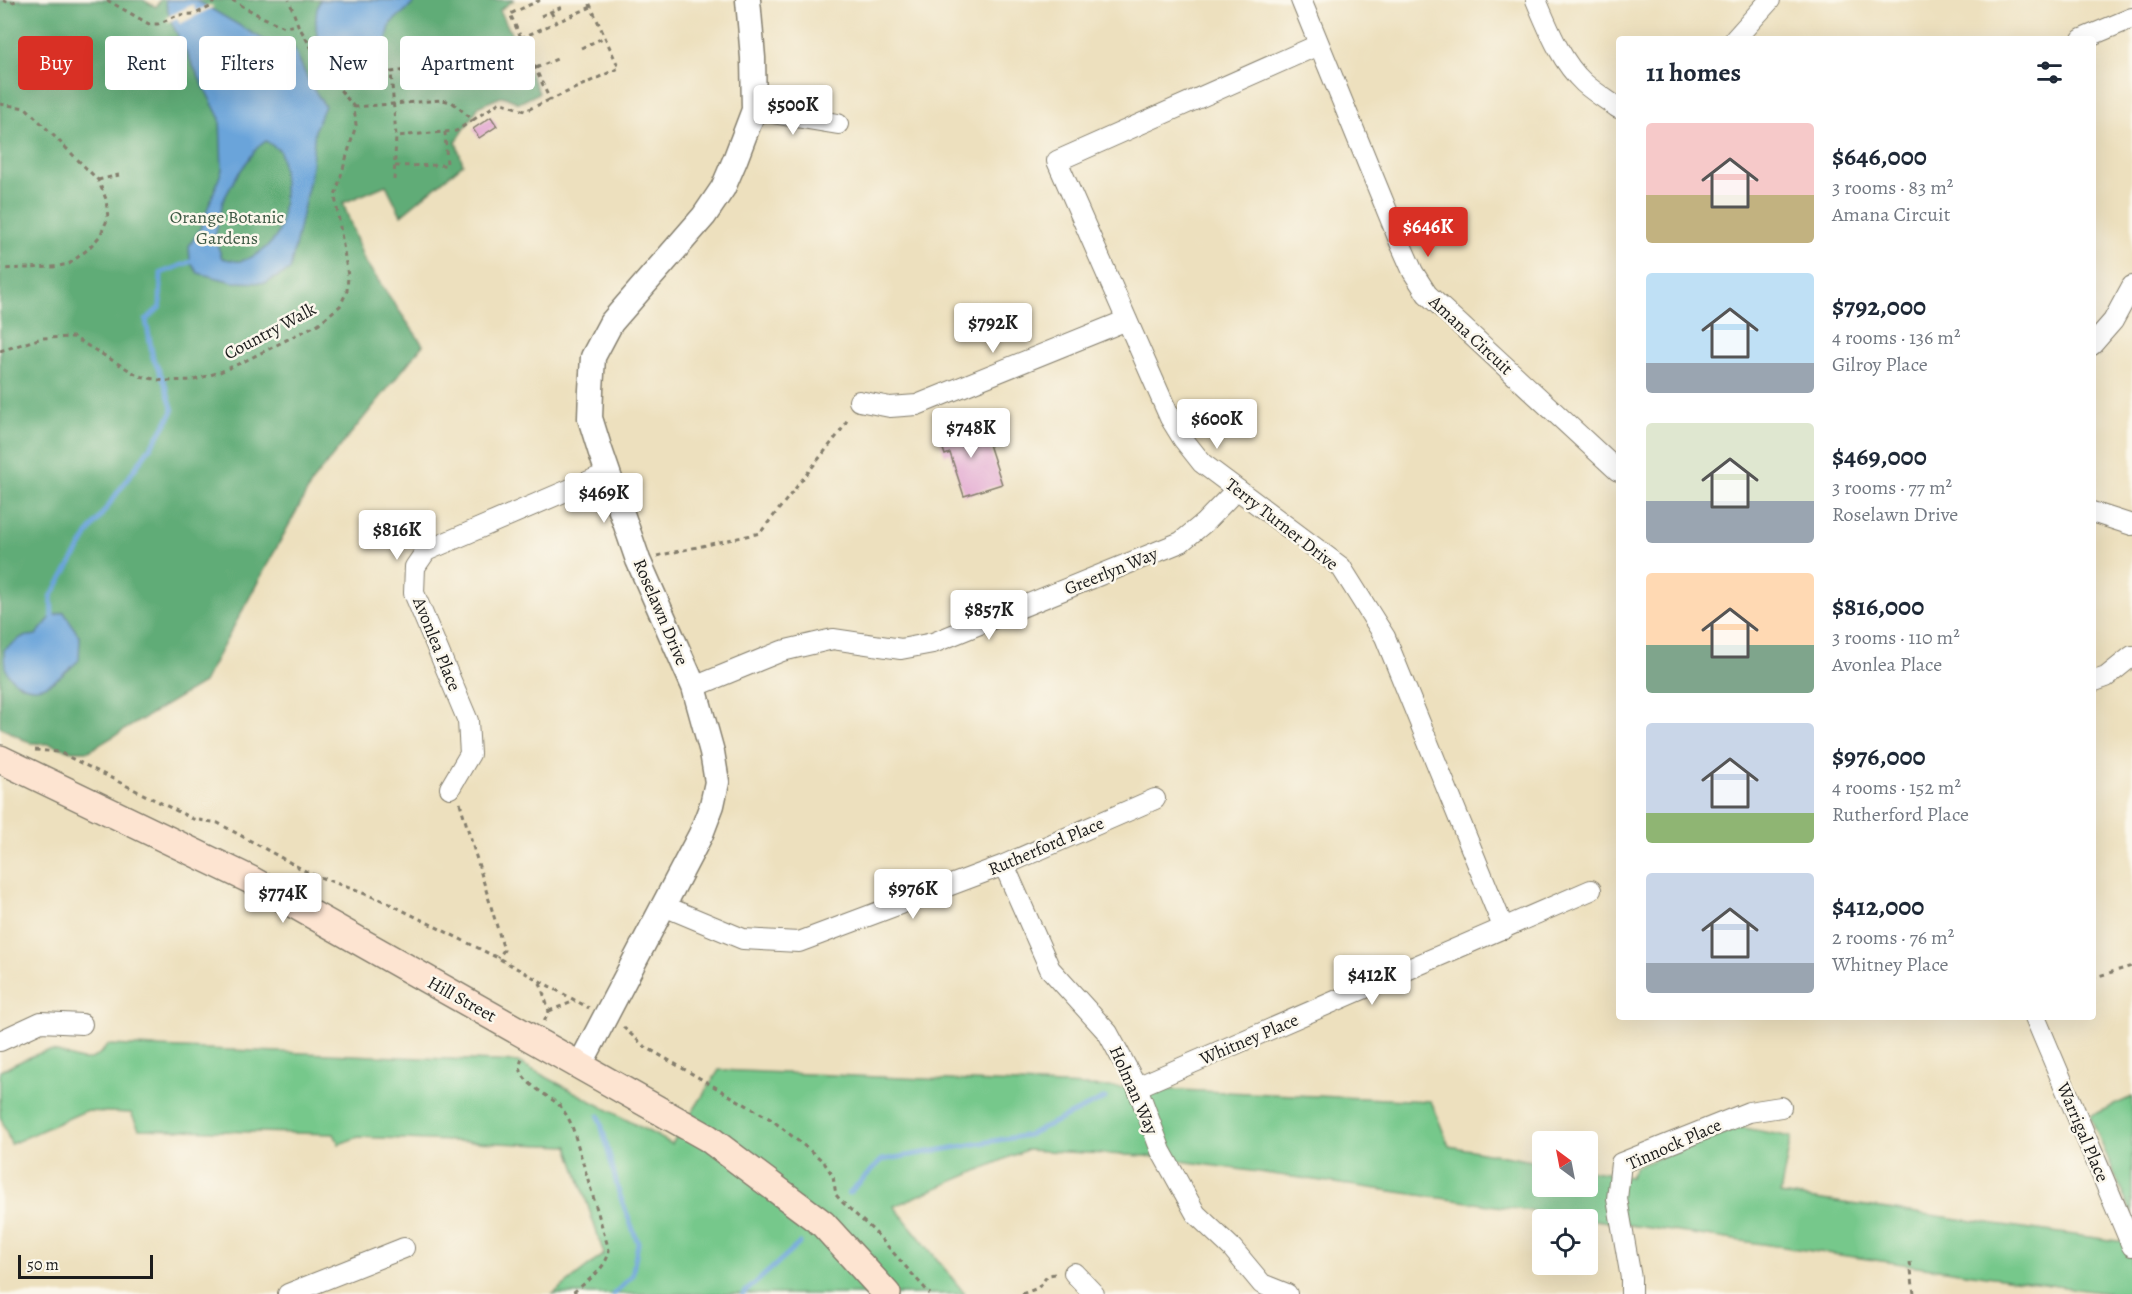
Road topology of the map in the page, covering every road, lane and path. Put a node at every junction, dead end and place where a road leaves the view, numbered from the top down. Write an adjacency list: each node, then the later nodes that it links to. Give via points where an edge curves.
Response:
1 (3, 0): 2 (path)
2 (19, 0)
3 (107, 0): 4 (path, via 149,24 195,14 212,6)
4 (214, 0)
5 (232, 0): 19 (path, via 284,27)
6 (289, 0): 19 (path)
7 (540, 0): 20 (path, via 510,14)
8 (588, 0): 14 (path)
9 (748, 0): 35 (street, Roselawn Drive)
10 (1301, 0): 25 (street, Amana Circuit)
11 (1536, 0): 34 (street, via 1566,61 1582,82)
12 (1770, 0): 22 (street)
13 (562, 7): 15 (path)
14 (591, 7): 18 (path); 24 (path)
15 (551, 12): 16 (path); 18 (path)
16 (541, 16)
17 (2132, 18): 23 (street)
18 (556, 22): 21 (path)
19 (298, 25): 33 (path, via 325,71)
20 (520, 36)
21 (525, 36)
22 (1738, 36)
23 (2089, 36)
24 (605, 37): 26 (path); 30 (path, via 619,68)
25 (1318, 45): 46 (street, Terry Turner Drive, via 1057,161); 50 (street, Amana Circuit, via 1401,245 1427,294)
26 (581, 48)
27 (559, 58): 28 (path)
28 (535, 68): 30 (path)
29 (400, 71): 32 (path, via 391,72)
30 (550, 100): 36 (path, via 525,111 500,102)
31 (0, 104): 42 (path, via 26,108)
32 (393, 105): 33 (path); 36 (path, via 442,100 452,102); 39 (path)
33 (354, 107): 48 (path, Country Walk, via 356,125 335,196 347,291 340,306 318,324 220,372 194,380 164,381 139,376 73,337 42,338)
34 (1616, 107)
35 (753, 111): 37 (street); 51 (street, Roselawn Drive, via 723,188 704,216 611,323 593,357 590,418)
36 (473, 120): 38 (path, via 456,131)
37 (838, 124)
38 (445, 132): 39 (path); 40 (path, via 447,165)
39 (396, 136): 40 (path)
40 (394, 166): 43 (path)
41 (119, 175): 42 (path)
42 (98, 180): 44 (path, via 108,218 100,236 87,250 69,264)
43 (394, 180)
44 (0, 269)
45 (2132, 286): 47 (street, via 2113,321)
46 (1127, 320): 49 (street, via 917,405 890,407); 52 (street, Terry Turner Drive, via 1183,439 1202,463)
47 (2096, 340)
48 (0, 351)
49 (859, 401): 55 (path, via 840,432 760,533)
50 (1616, 469)
51 (608, 473): 55 (street, Roselawn Drive); 61 (street, Avonlea Place, via 426,551 415,567 414,593 468,721 470,754)
52 (1237, 489): 58 (street, Greerlyn Way, via 1181,542 933,643 901,649 833,639 782,651); 66 (street, Terry Turner Drive, via 1341,567 1385,637)
53 (2096, 513): 54 (street)
54 (2132, 525)
55 (638, 560): 58 (street, Roselawn Drive)
56 (2132, 656): 57 (street)
57 (2096, 681)
58 (694, 687): 65 (street, Roselawn Drive, via 717,782 701,834)
59 (29, 749): 67 (path, via 59,752 193,819 218,823 309,873 384,901)
60 (0, 759): 76 (main road, Hill Street, via 251,880)
61 (450, 788): 67 (path, via 463,808 504,950)
62 (1155, 799): 63 (street, Rutherford Place)
63 (1004, 865): 65 (street, Rutherford Place, via 800,942 743,939); 79 (street, Holman Way, via 1050,969 1108,1033)
64 (1592, 890): 66 (street, Whitney Place)
65 (664, 906): 73 (street, Roselawn Drive)
66 (1504, 929): 79 (street, Whitney Place)
67 (498, 958): 70 (path)
68 (2132, 966): 69 (path)
69 (2096, 977)
70 (540, 981): 71 (path); 72 (path)
71 (575, 1001): 72 (path); 73 (path)
72 (549, 1011): 76 (path)
73 (606, 1017): 78 (street, Roselawn Drive); 90 (path, via 644,1046 772,1120 823,1161 833,1176 836,1195)
74 (2036, 1020): 81 (street, Warrigal Place)
75 (82, 1024): 77 (street, via 41,1022)
76 (535, 1040): 78 (main road, Hill Street); 88 (path, via 520,1061 523,1076 562,1108 572,1126 609,1250 601,1268)
77 (0, 1041)
78 (580, 1065): 89 (main road, Hill Street, via 708,1138 823,1224)
79 (1137, 1087): 85 (street, Holman Way, via 1161,1151 1196,1214 1232,1248)
80 (1781, 1107): 94 (street, Tinnock Place, via 1749,1112 1621,1163 1617,1199)
81 (2132, 1246)
82 (404, 1248): 86 (street)
83 (1910, 1262): 95 (path)
84 (1074, 1273): 91 (path, via 1048,1275 1038,1288); 92 (street)
85 (1258, 1289): 93 (street, Holman Way)
86 (312, 1290): 87 (street)
87 (288, 1294)
88 (571, 1294)
89 (888, 1294)
90 (930, 1294)
91 (1022, 1294)
92 (1094, 1294)
93 (1287, 1294)
94 (1631, 1294)
95 (1914, 1294)

